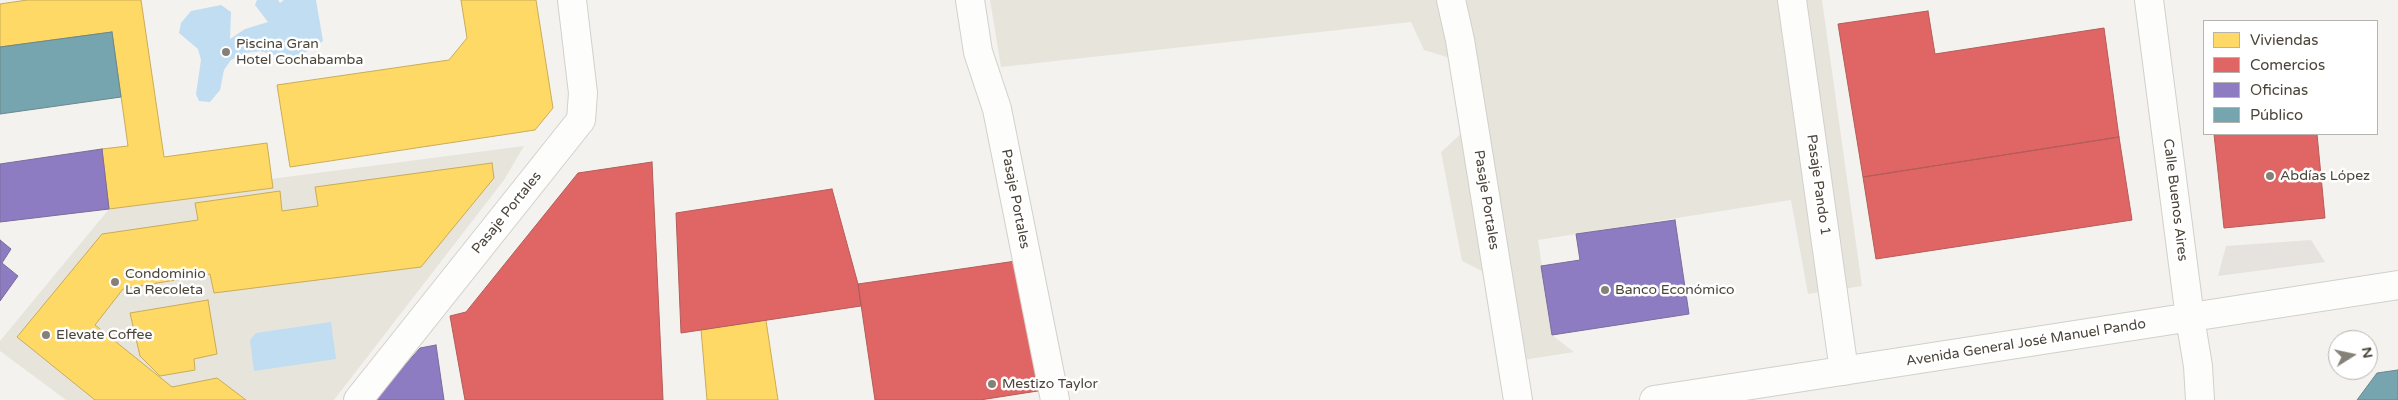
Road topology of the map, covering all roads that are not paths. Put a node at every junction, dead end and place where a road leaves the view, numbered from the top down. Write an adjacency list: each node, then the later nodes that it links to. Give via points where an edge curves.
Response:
1 (572, 0): 9 (street, Pasaje Portales, via 583,93 581,120)
2 (970, 0): 10 (street, Pasaje Portales, via 978,52 996,109)
3 (1451, 0): 11 (street, Pasaje Portales, via 1462,50)
4 (1792, 0): 8 (street, Pasaje Pando 1)
5 (2150, 0): 7 (street, Calle Buenos Aires)
6 (2398, 286): 7 (street, Avenida General José Manuel Pando)
7 (2190, 318): 8 (street, Avenida General José Manuel Pando); 13 (street, Calle Buenos Aires)
8 (1844, 371): 12 (street, Avenida General José Manuel Pando)
9 (358, 400)
10 (1055, 400)
11 (1518, 400)
12 (1654, 400)
13 (2200, 400)

